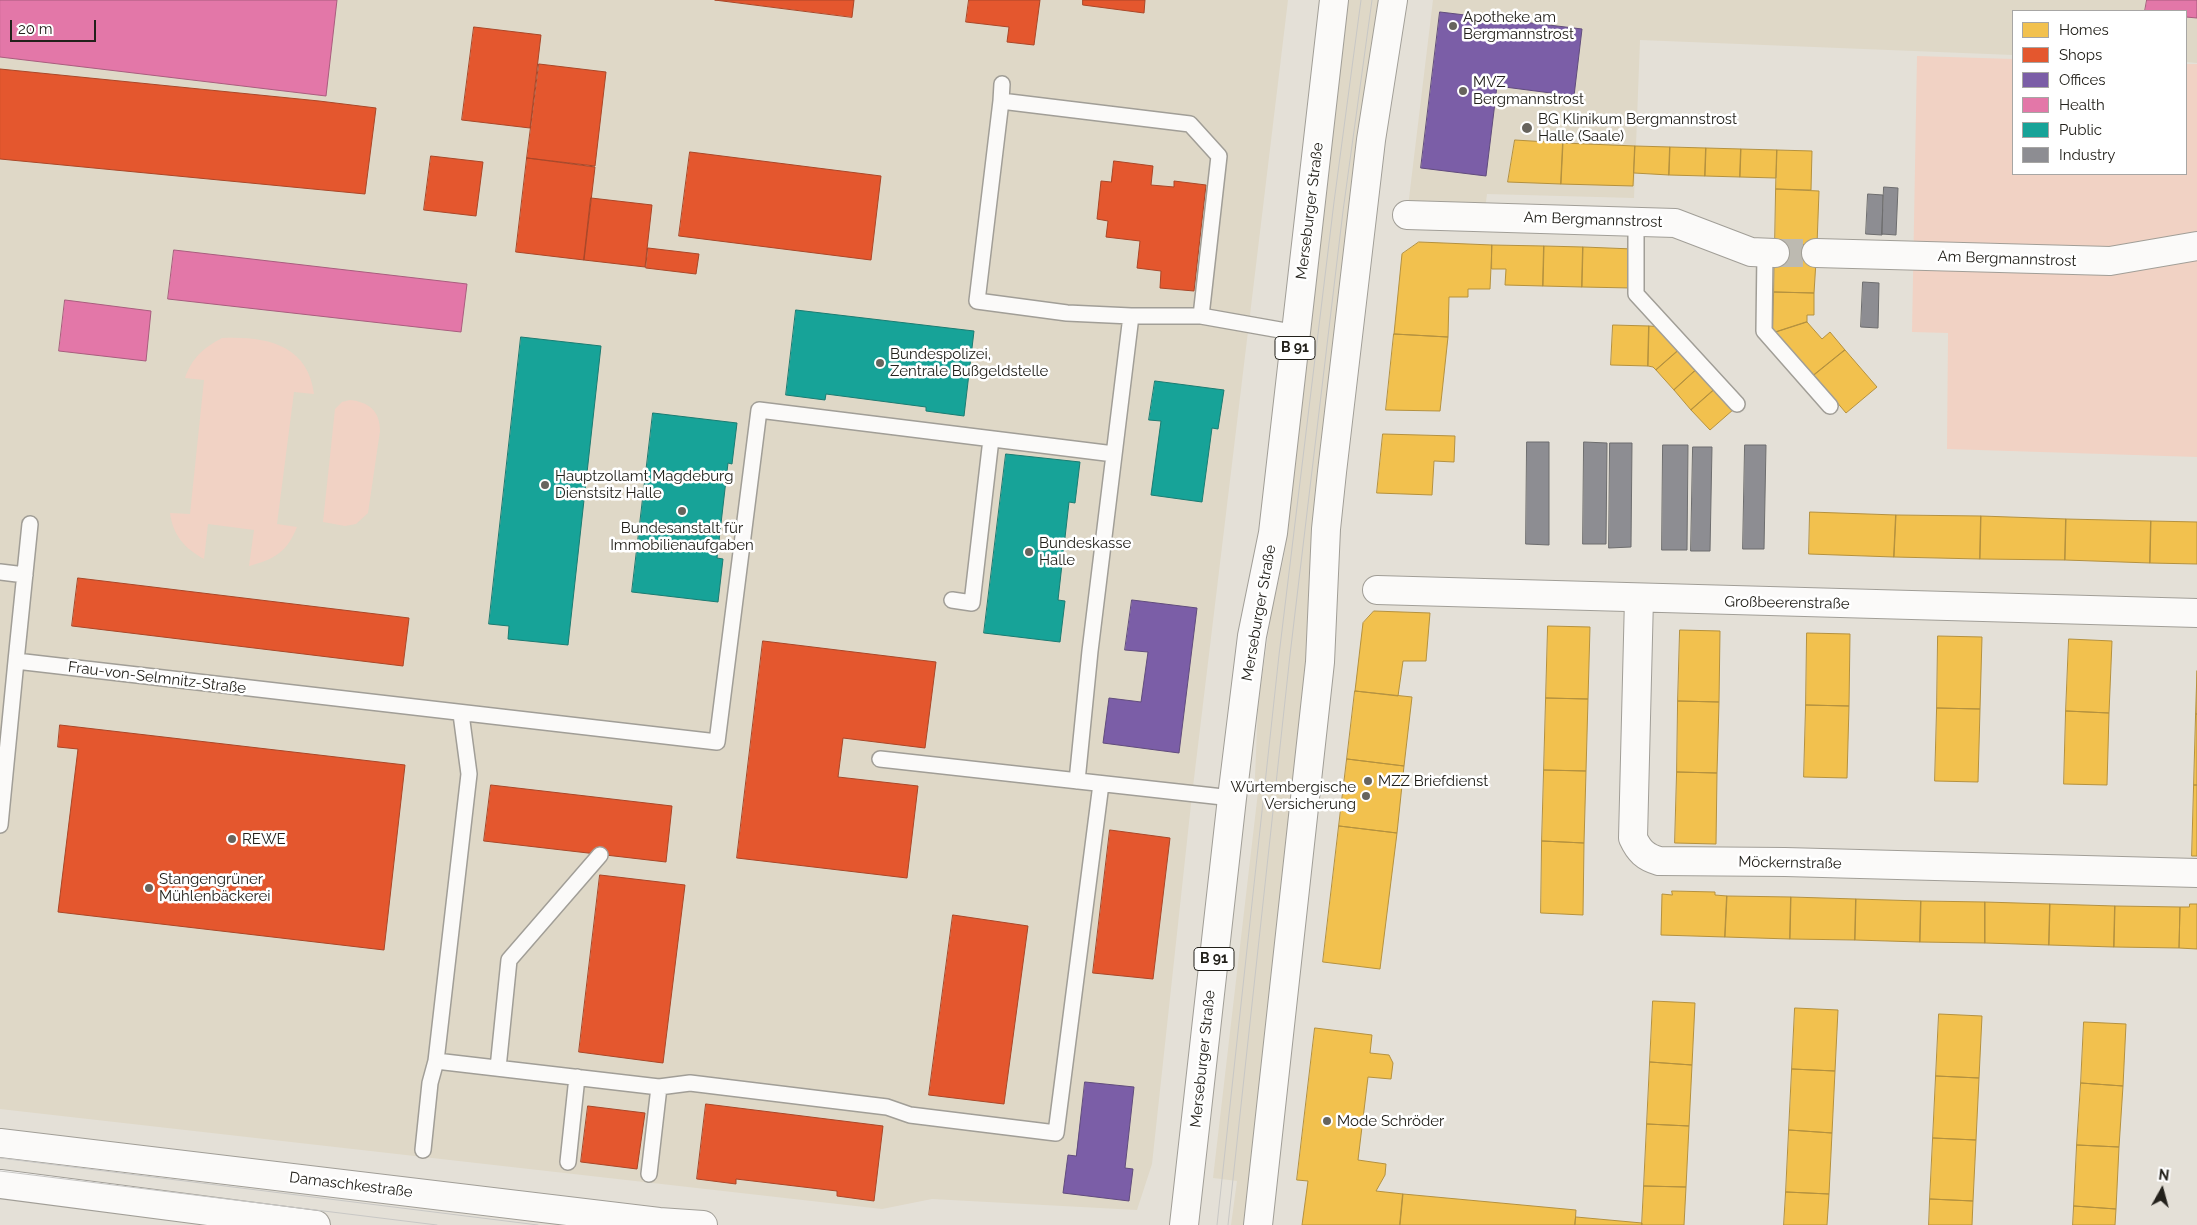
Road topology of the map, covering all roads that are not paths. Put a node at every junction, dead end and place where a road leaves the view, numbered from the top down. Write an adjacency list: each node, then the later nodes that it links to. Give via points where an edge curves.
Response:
1 (1334, 0): 12 (street, Merseburger Straße / B 91)
2 (1393, 0): 45 (street, via 1371,140 1333,463 1326,529 1320,662)
3 (1002, 84): 4 (lane)
4 (1001, 101): 10 (lane, via 976,301 1068,313); 11 (lane, via 1190,124 1219,156)
5 (1407, 215): 6 (street, Am Bergmannstrost)
6 (1636, 222): 8 (street, Am Bergmannstrost, via 1675,222 1751,252); 13 (lane, via 1636,294)
7 (2197, 246): 9 (street, Am Bergmannstrost, via 2110,262)
8 (1770, 252): 14 (lane, via 1764,331)
9 (1816, 253)
10 (1131, 316): 11 (lane); 16 (lane)
11 (1201, 316): 12 (lane)
12 (1296, 333): 29 (street, Merseburger Straße / B 91, via 1274,533 1252,636)
13 (1737, 404)
14 (1830, 406)
15 (990, 438): 16 (lane); 22 (lane, via 972,603); 25 (lane, Frau-von-Selmnitz-Straße, via 759,410 717,742)
16 (1114, 454): 27 (lane)
17 (30, 524): 19 (lane)
18 (0, 572): 19 (lane)
19 (25, 575): 24 (lane)
20 (1377, 590): 21 (street, Großbeerenstraße)
21 (1639, 598): 23 (street, Großbeerenstraße); 32 (street, Möckernstraße, via 1633,838 1638,849 1648,858 1659,862)
22 (952, 600)
23 (2197, 613)
24 (16, 661): 25 (lane, Frau-von-Selmnitz-Straße); 30 (lane)
25 (461, 714): 33 (lane, via 468,774)
26 (880, 759): 27 (lane)
27 (1077, 781): 28 (lane)
28 (1101, 784): 29 (lane); 36 (lane, via 1056,1133 910,1115 887,1107 692,1083)
29 (1232, 798): 44 (street, Merseburger Straße / B 91)
30 (0, 825)
31 (600, 855): 34 (lane, via 509,960)
32 (2197, 874)
33 (436, 1061): 34 (lane); 38 (lane, via 430,1083)
34 (498, 1068): 35 (lane)
35 (577, 1077): 36 (lane); 39 (lane)
36 (659, 1087): 40 (lane)
37 (0, 1143): 43 (street, Damaschkestraße)
38 (423, 1150)
39 (568, 1162)
40 (649, 1174)
41 (0, 1184): 42 (street)
42 (316, 1225)
43 (703, 1225)
44 (1184, 1225)
45 (1258, 1225)

